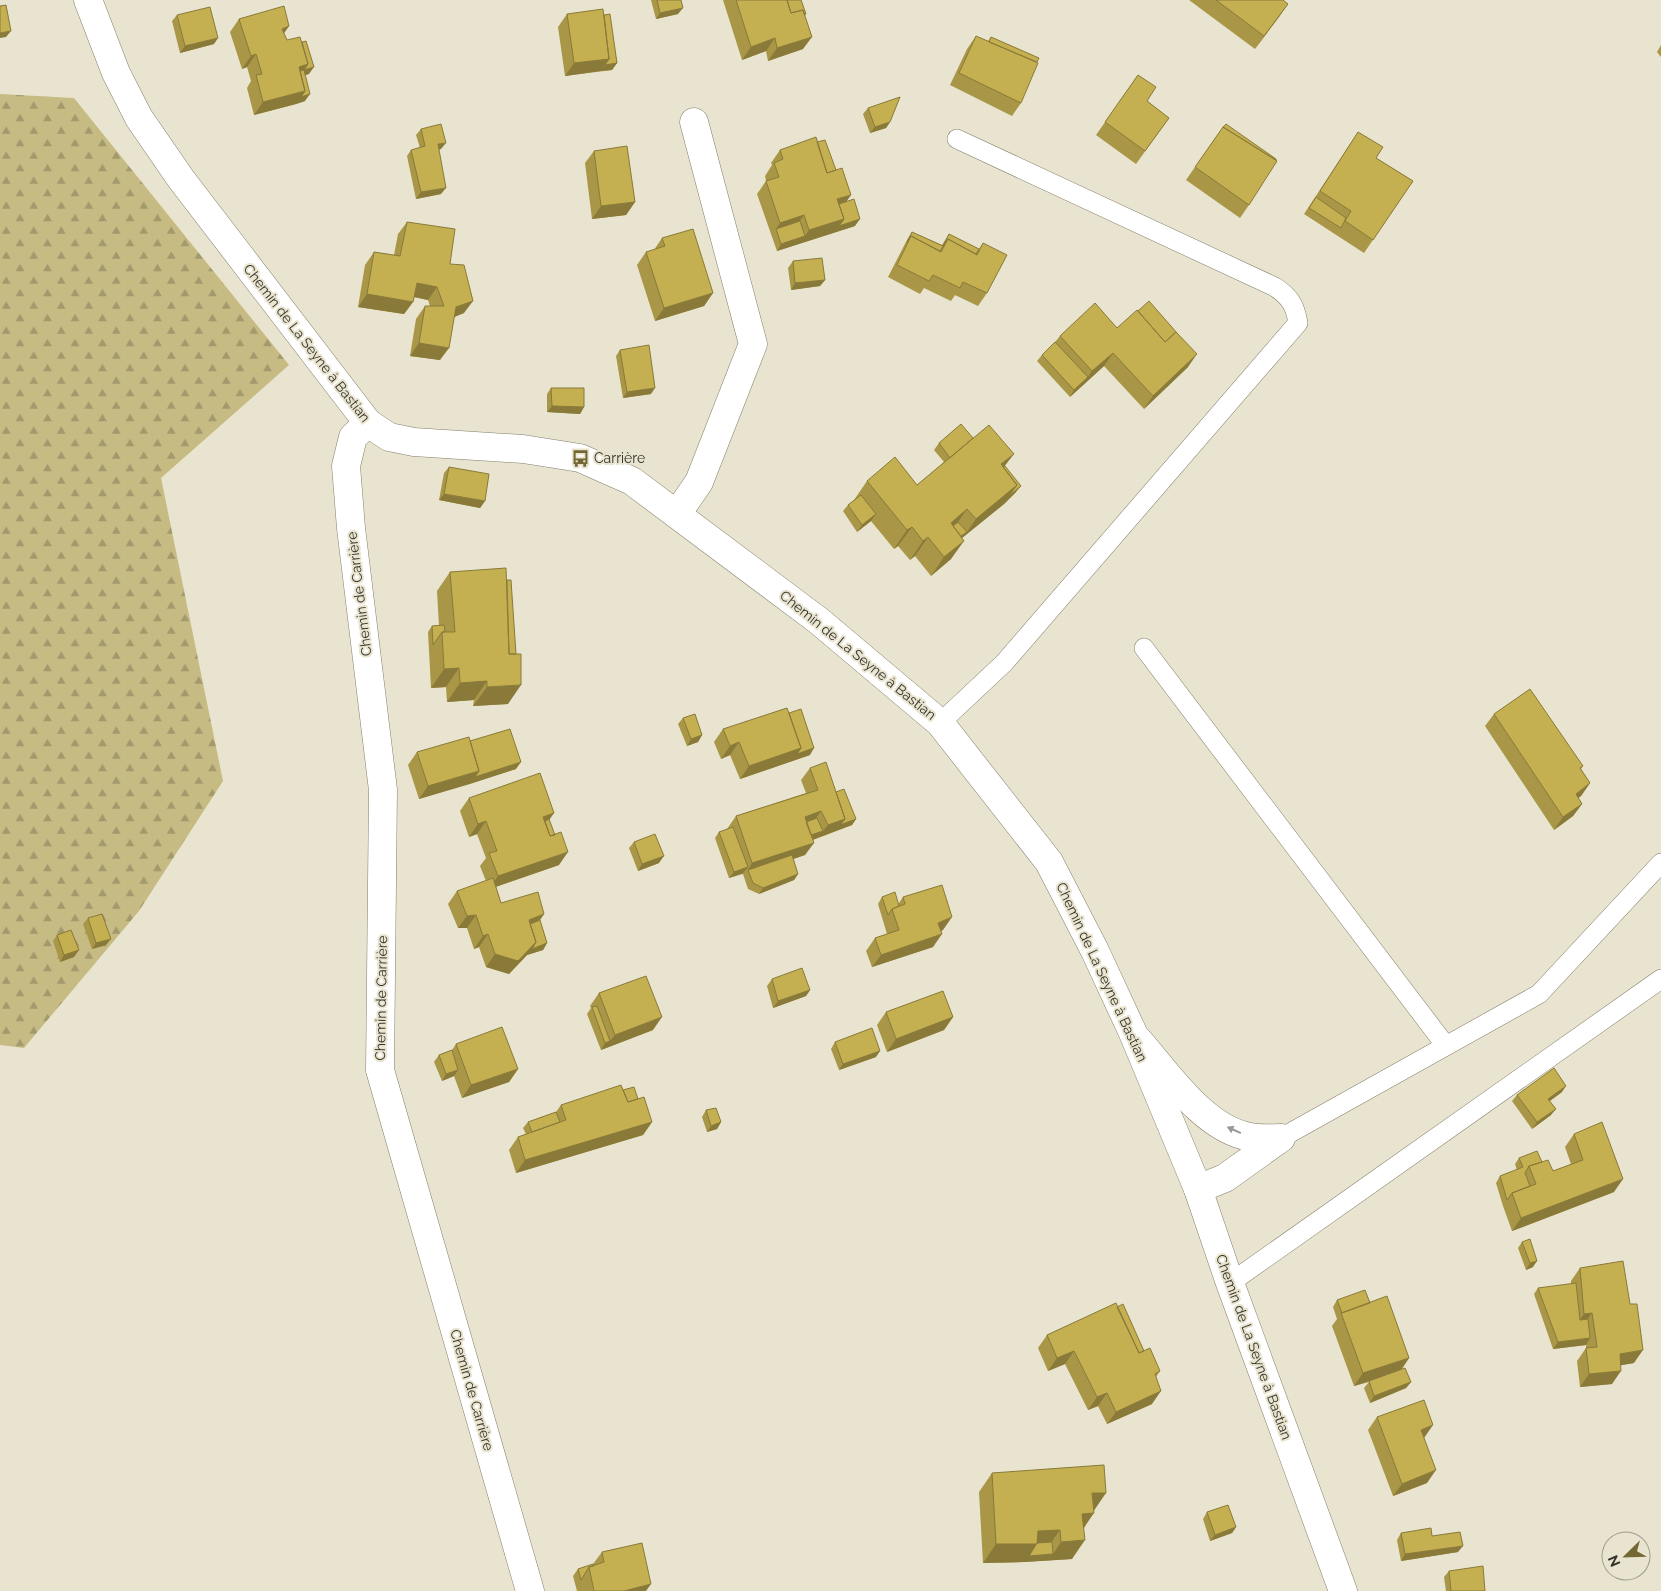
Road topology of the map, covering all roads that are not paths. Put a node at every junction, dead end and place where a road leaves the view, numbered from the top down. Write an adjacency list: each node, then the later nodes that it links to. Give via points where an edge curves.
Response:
1 (88, 0): 4 (street, Chemin de La Seyne à Bastian, via 116,73 139,118 187,187)
2 (694, 122): 5 (street, via 753,344 699,482)
3 (957, 140): 7 (lane, via 1276,287 1290,297 1298,324 1004,663)
4 (368, 423): 5 (street, Chemin de La Seyne à Bastian, via 389,437 414,442 523,449 580,458 632,481); 15 (street, Chemin de Carrière, via 353,437 346,466 383,790 380,1070)
5 (677, 514): 7 (street, Chemin de La Seyne à Bastian, via 819,621)
6 (1144, 648): 11 (lane)
7 (940, 723): 10 (street, Chemin de La Seyne à Bastian, via 1049,862)
8 (1661, 863): 11 (lane, via 1539,994)
9 (1661, 979): 14 (lane)
10 (1133, 1033): 12 (street, one-way to 10, via 1249,1137 1197,1109); 13 (street, Chemin de La Seyne à Bastian)
11 (1446, 1046): 12 (lane)
12 (1281, 1138): 13 (street, via 1225,1178)
13 (1198, 1188): 14 (street, Chemin de La Seyne à Bastian)
14 (1230, 1283): 16 (street, Chemin de La Seyne à Bastian)
15 (530, 1591)
16 (1343, 1591)

